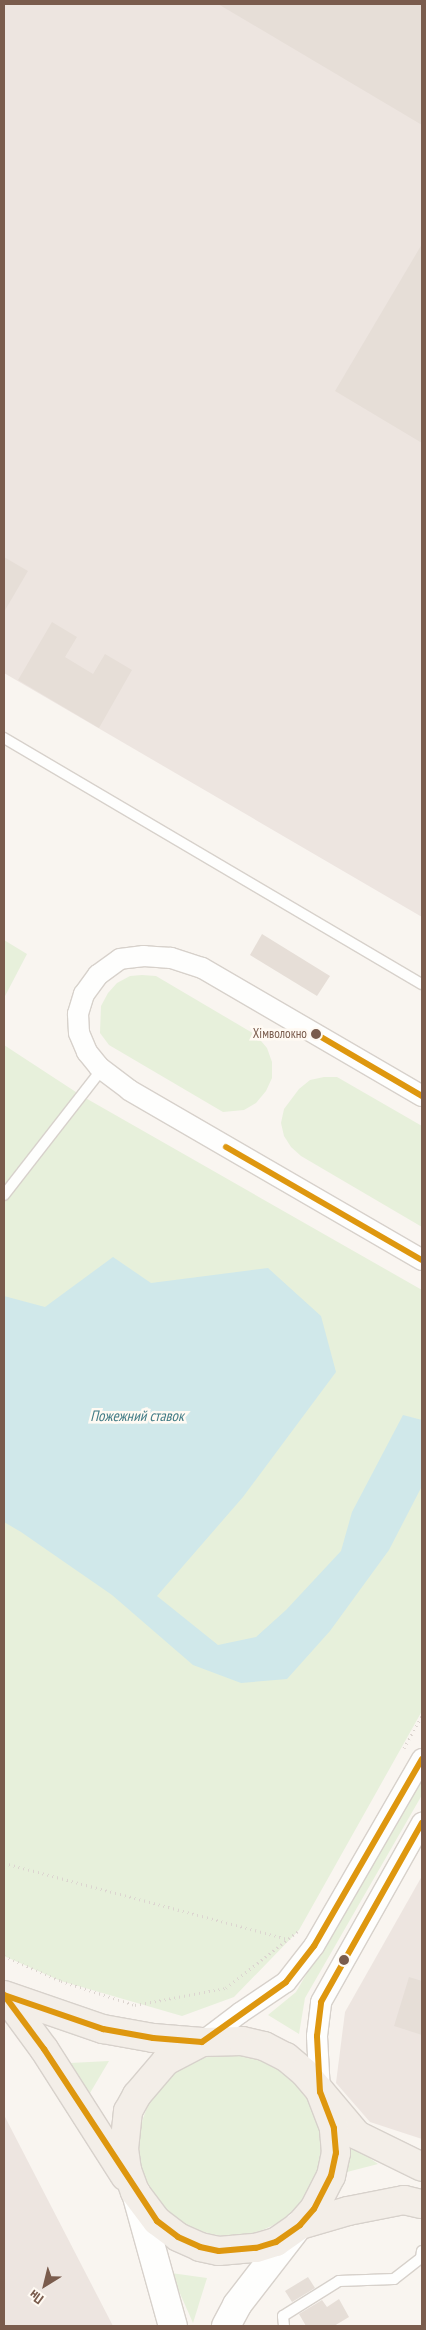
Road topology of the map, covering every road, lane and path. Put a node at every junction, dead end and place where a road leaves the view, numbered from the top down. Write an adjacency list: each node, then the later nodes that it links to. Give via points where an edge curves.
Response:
1 (4, 738): 2 (lane)
2 (422, 984)
3 (102, 1069): 4 (street, via 87,1052 79,1033 78,1014 84,994 98,975 120,959 144,956 171,958 202,968); 5 (lane); 6 (street, via 129,1090)
4 (422, 1096)
5 (4, 1195)
6 (422, 1260)
7 (422, 1716): 8 (path)
8 (403, 1750)
9 (422, 1759): 16 (street, via 314,1946 286,1982)
10 (422, 1823): 17 (street, via 321,2002 317,2036)
11 (4, 1863): 13 (path)
12 (299, 1930): 13 (path)
13 (288, 1939): 14 (path, via 226,1988 135,2005 61,1981)
14 (4, 1956)
15 (4, 1996): 16 (main road, via 103,2029); 19 (main road, via 44,2049)
16 (202, 2042): 17 (main road, via 242,2041 264,2046 286,2057); 19 (main road, via 166,2062 150,2078 128,2111 124,2149)
17 (320, 2092): 18 (main road, via 357,2135); 21 (main road, via 334,2128 336,2153 331,2176 314,2209)
18 (422, 2167)
19 (135, 2192): 21 (main road, via 157,2222 178,2237 219,2251 256,2248 276,2242); 23 (main road)
20 (422, 2204): 21 (main road, via 404,2200)
21 (300, 2225): 24 (main road, via 237,2305)
22 (422, 2251): 25 (lane, via 421,2258 394,2279 339,2281 283,2316)
23 (173, 2326)
24 (226, 2326)
25 (284, 2326)

